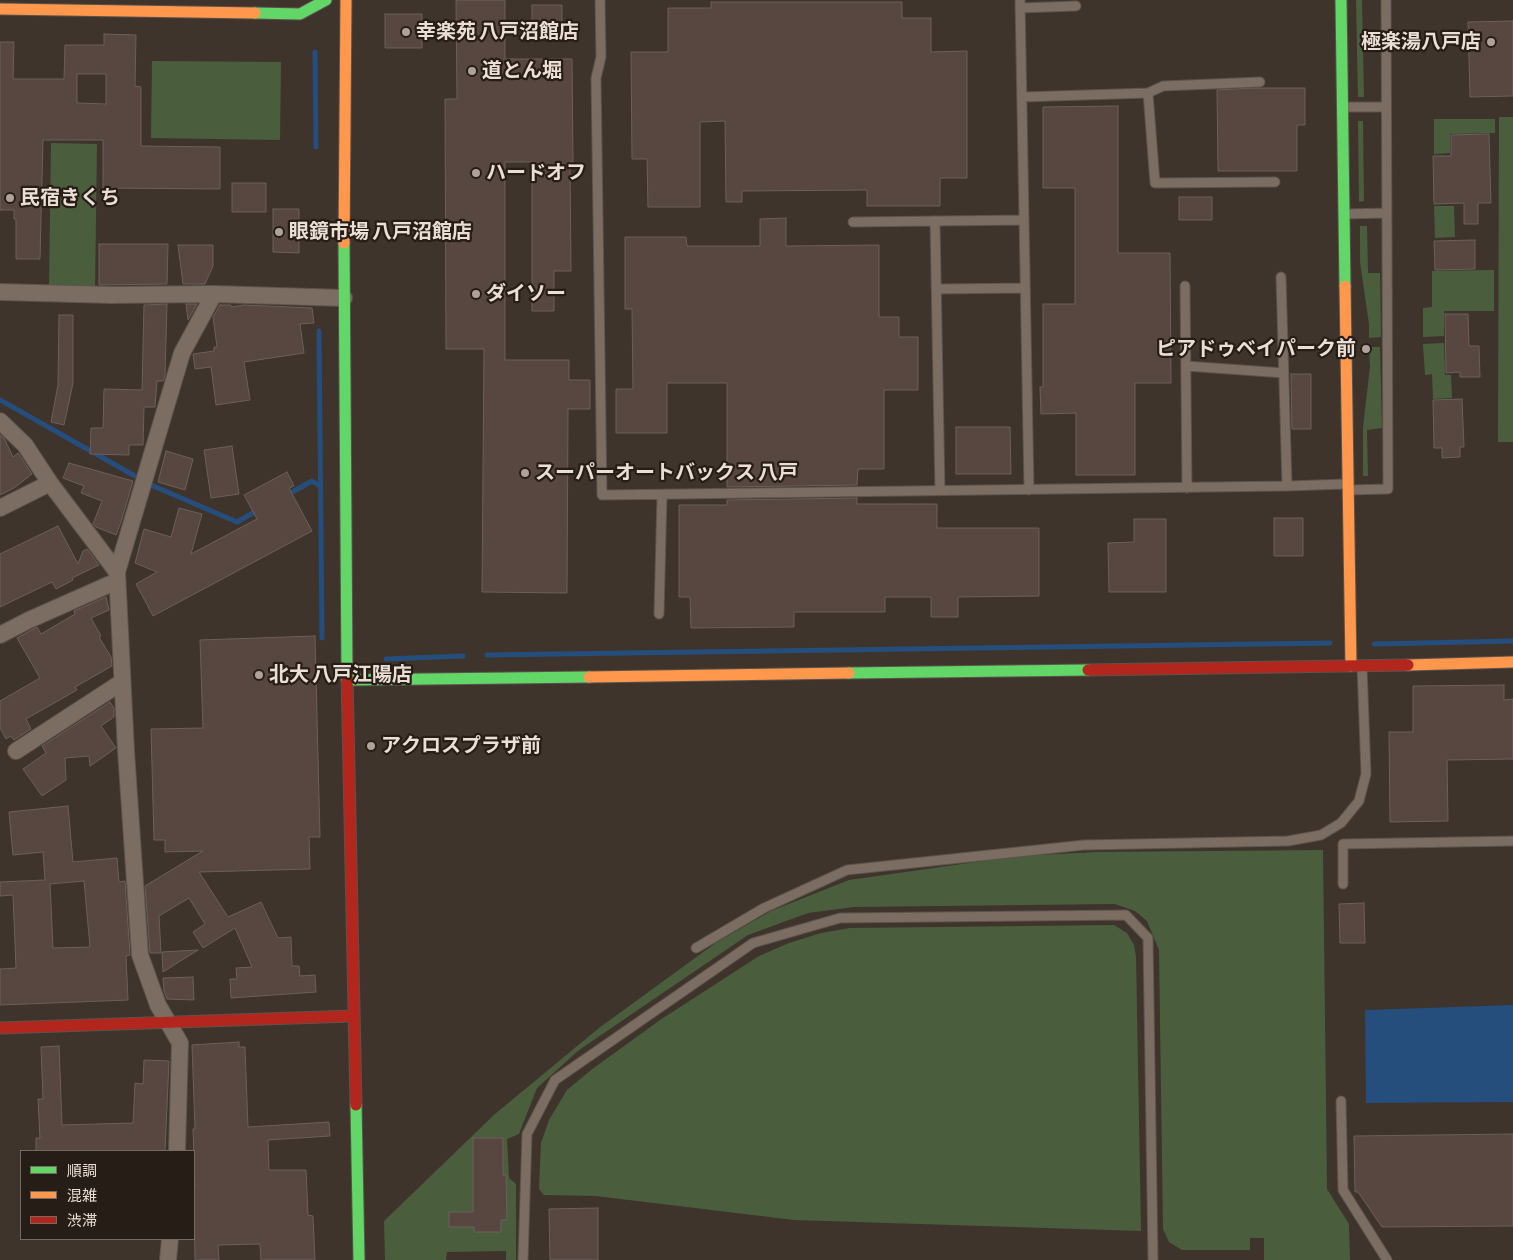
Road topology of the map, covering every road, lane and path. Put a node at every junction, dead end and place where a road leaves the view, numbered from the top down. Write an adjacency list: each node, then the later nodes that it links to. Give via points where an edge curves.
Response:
1 (326, 0): 9 (street, via 300,14)
2 (346, 0): 27 (street)
3 (600, 0): 37 (lane, via 601,57 596,78 602,495)
4 (1341, 0): 13 (street)
5 (1386, 0): 14 (lane)
6 (1020, 4): 7 (lane); 12 (lane)
7 (1049, 4): 8 (lane)
8 (1076, 6)
9 (0, 9)
10 (1260, 82): 11 (lane, via 1163,86)
11 (1148, 93): 12 (lane); 15 (lane, via 1155,183)
12 (1022, 97): 18 (lane)
13 (1341, 106): 14 (lane); 16 (street)
14 (1386, 108): 17 (lane)
15 (1275, 182)
16 (1343, 214): 17 (lane); 33 (street)
17 (1387, 214): 33 (lane, via 1388,489)
18 (1024, 220): 19 (lane); 23 (lane)
19 (935, 221): 20 (lane); 24 (lane)
20 (853, 222)
21 (1281, 277): 29 (lane)
22 (1185, 286): 28 (lane)
23 (1026, 288): 24 (lane); 35 (lane)
24 (937, 289): 36 (lane)
25 (0, 292): 26 (street)
26 (214, 294): 27 (street); 39 (street, via 182,353)
27 (344, 298): 44 (street)
28 (1186, 366): 29 (lane); 34 (lane)
29 (1284, 373): 32 (lane)
30 (0, 422): 31 (street, via 25,445)
31 (50, 482): 38 (street); 39 (street)
32 (1287, 486): 33 (lane); 34 (lane)
33 (1347, 487): 43 (street)
34 (1187, 488): 35 (lane)
35 (1029, 490): 36 (lane)
36 (940, 491): 37 (lane)
37 (662, 495): 40 (lane)
38 (0, 508)
39 (117, 577): 41 (street); 45 (street)
40 (659, 614)
41 (0, 635)
42 (1513, 662): 43 (street)
43 (1356, 666): 44 (street); 49 (lane, via 1366,774 1359,801 1341,822 1321,835 1288,841 1084,845 847,870 764,908)
44 (347, 680): 50 (street)
45 (122, 682): 46 (street); 51 (street, via 140,955)
46 (16, 751)
47 (1513, 841): 48 (lane, via 1343,844)
48 (1343, 884)
49 (696, 948)
50 (353, 1016): 51 (street); 57 (street)
51 (168, 1023): 52 (street); 54 (street, via 180,1043)
52 (0, 1028)
53 (1341, 1101): 60 (lane, via 1343,1190)
54 (176, 1150)
55 (170, 1240): 56 (street)
56 (168, 1260)
57 (359, 1260)
58 (523, 1260): 59 (lane, via 527,1134 555,1080 753,943 840,918 1117,916 1126,916 1148,938)
59 (1153, 1260)
60 (1387, 1260)

